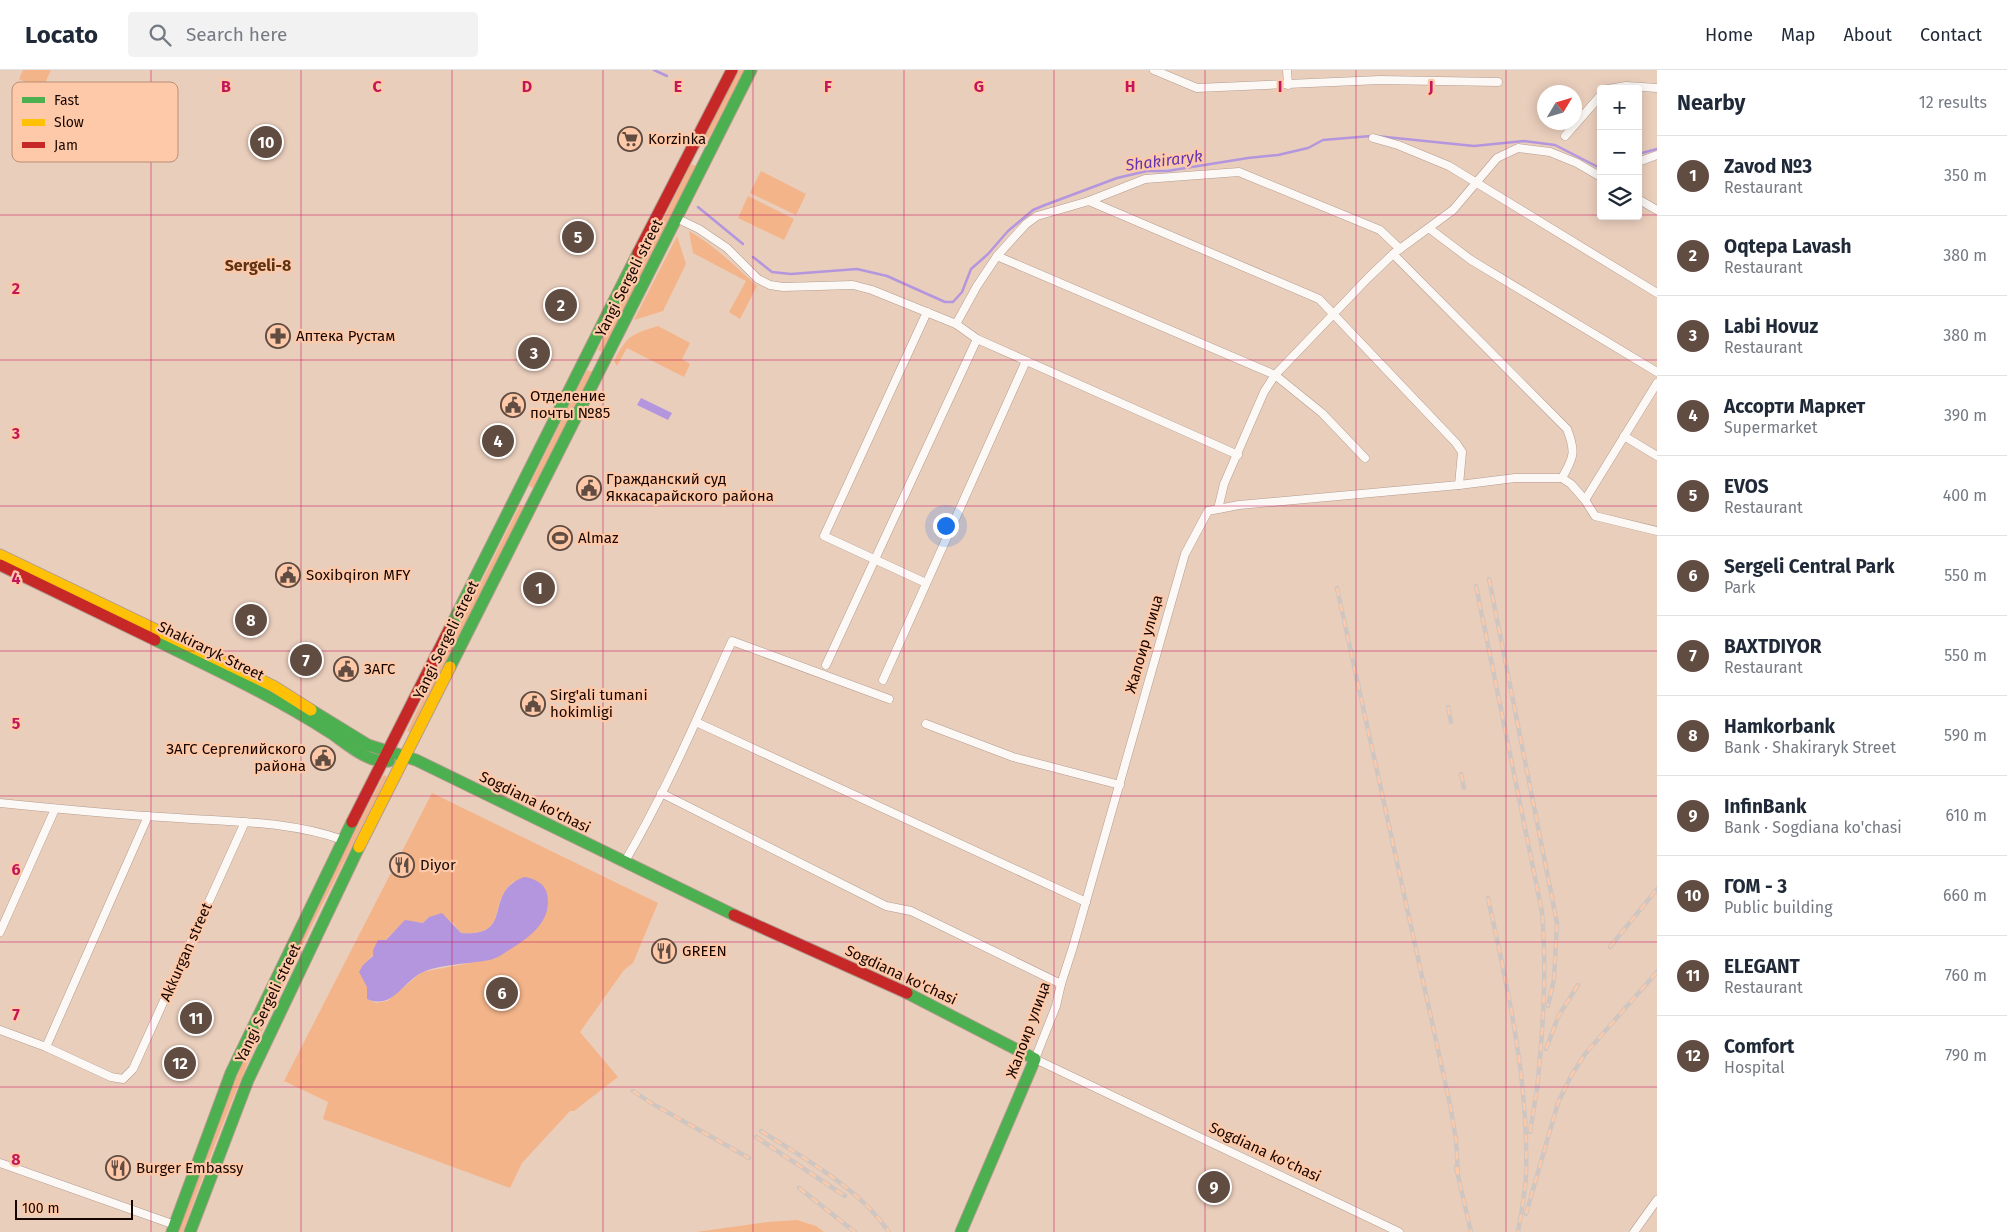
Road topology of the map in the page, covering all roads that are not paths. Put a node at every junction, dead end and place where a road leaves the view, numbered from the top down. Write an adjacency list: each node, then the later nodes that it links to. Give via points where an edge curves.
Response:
1 (732, 70): 14 (main road, Yangi Sergeli street)
2 (751, 70): 15 (main road, Yangi Sergeli street)
3 (1154, 70): 8 (street, via 1197,88)
4 (1287, 70): 8 (street)
5 (1380, 70): 6 (street)
6 (1380, 80): 7 (street); 8 (street)
7 (1498, 82)
8 (1288, 85)
9 (1642, 87): 10 (street)
10 (1657, 88)
11 (1597, 99): 12 (street)
12 (1564, 136)
13 (1373, 138): 19 (street, via 1449,166)
14 (692, 145): 15 (main road); 33 (main road, Yangi Sergeli street)
15 (709, 152): 23 (main road, Yangi Sergeli street)
16 (1657, 155): 17 (street)
17 (1642, 161)
18 (1598, 175): 19 (street, via 1577,162 1550,152 1518,148 1497,158)
19 (1476, 183): 24 (street, via 1453,210); 28 (street)
20 (1089, 201): 25 (street, via 1145,179 1239,172 1380,230); 27 (street, via 1037,216 1017,232); 30 (street, via 1319,299)
21 (1642, 201): 22 (street)
22 (1657, 210)
23 (676, 218): 29 (street, via 727,248 758,278 770,285 853,285); 35 (main road, Yangi Sergeli street)
24 (1430, 229): 25 (street); 36 (street, via 1471,260)
25 (1400, 249): 26 (street)
26 (1393, 254): 30 (street); 43 (street, via 1567,429 1574,458)
27 (996, 256): 31 (street); 37 (street)
28 (1657, 293)
29 (926, 312): 31 (street); 51 (street, via 824,536)
30 (1333, 313): 37 (street); 44 (street, via 1456,443 1462,452)
31 (956, 324): 32 (street)
32 (977, 339): 34 (street); 51 (street)
33 (587, 354): 35 (main road); 45 (main road, Yangi Sergeli street)
34 (1026, 361): 40 (street); 53 (street)
35 (603, 363): 47 (main road, Yangi Sergeli street)
36 (1657, 372)
37 (1275, 376): 40 (street, via 1264,392); 42 (street, via 1322,413)
38 (1657, 383): 39 (street)
39 (1624, 436): 41 (street); 46 (street)
40 (1238, 455): 48 (street, via 1224,484)
41 (1657, 456)
42 (1365, 458)
43 (1562, 478): 44 (street, via 1515,478); 46 (street)
44 (1459, 485): 48 (street)
45 (514, 499): 47 (main road); 59 (main road, Yangi Sergeli street)
46 (1585, 500): 49 (street, via 1594,516)
47 (530, 507): 60 (main road, Yangi Sergeli street)
48 (1218, 509): 62 (street, Жалоир улица, via 1208,511 1185,554)
49 (1657, 531)
50 (0, 555): 59 (main road, Shakiraryk Street, via 273,686 358,740)
51 (874, 559): 53 (street); 54 (street)
52 (0, 566): 61 (main road, Shakiraryk Street, via 259,690 353,748)
53 (926, 583): 55 (street)
54 (826, 665)
55 (883, 680)
56 (889, 699): 57 (street, via 732,641)
57 (696, 722): 63 (street); 70 (street)
58 (926, 724): 62 (street, via 1013,757)
59 (388, 751): 60 (main road, Sogdiana ko'chasi); 61 (main road, Yangi Sergeli street)
60 (405, 757): 61 (main road); 69 (main road, Sogdiana ko'chasi); 79 (main road, Yangi Sergeli street, via 248,1080)
61 (382, 762): 68 (main road, Yangi Sergeli street)
62 (1120, 785): 70 (street, Жалоир улица)
63 (661, 794): 69 (street); 72 (street, via 886,906 911,911)
64 (0, 803): 65 (street)
65 (55, 809): 66 (street); 71 (street)
66 (148, 816): 67 (street); 74 (street)
67 (245, 822): 68 (street, via 298,828); 74 (street, Akkurgan street, via 133,1069 123,1079 111,1077)
68 (343, 840): 78 (main road, Yangi Sergeli street, via 231,1073)
69 (624, 863): 75 (main road, Sogdiana ko'chasi, via 904,990)
70 (1086, 902): 72 (street, Жалоир улица)
71 (0, 932)
72 (1061, 984): 75 (street, Жалоир улица, via 1056,1006)
73 (0, 1030): 74 (street)
74 (46, 1047)
75 (1035, 1058): 80 (main road, Жалоир улица); 81 (street, Sogdiana ko'chasi)
76 (0, 1163): 78 (street)
77 (1657, 1200): 82 (street)
78 (174, 1228)
79 (190, 1232)
80 (961, 1232)
81 (1399, 1232)
82 (1634, 1232)

